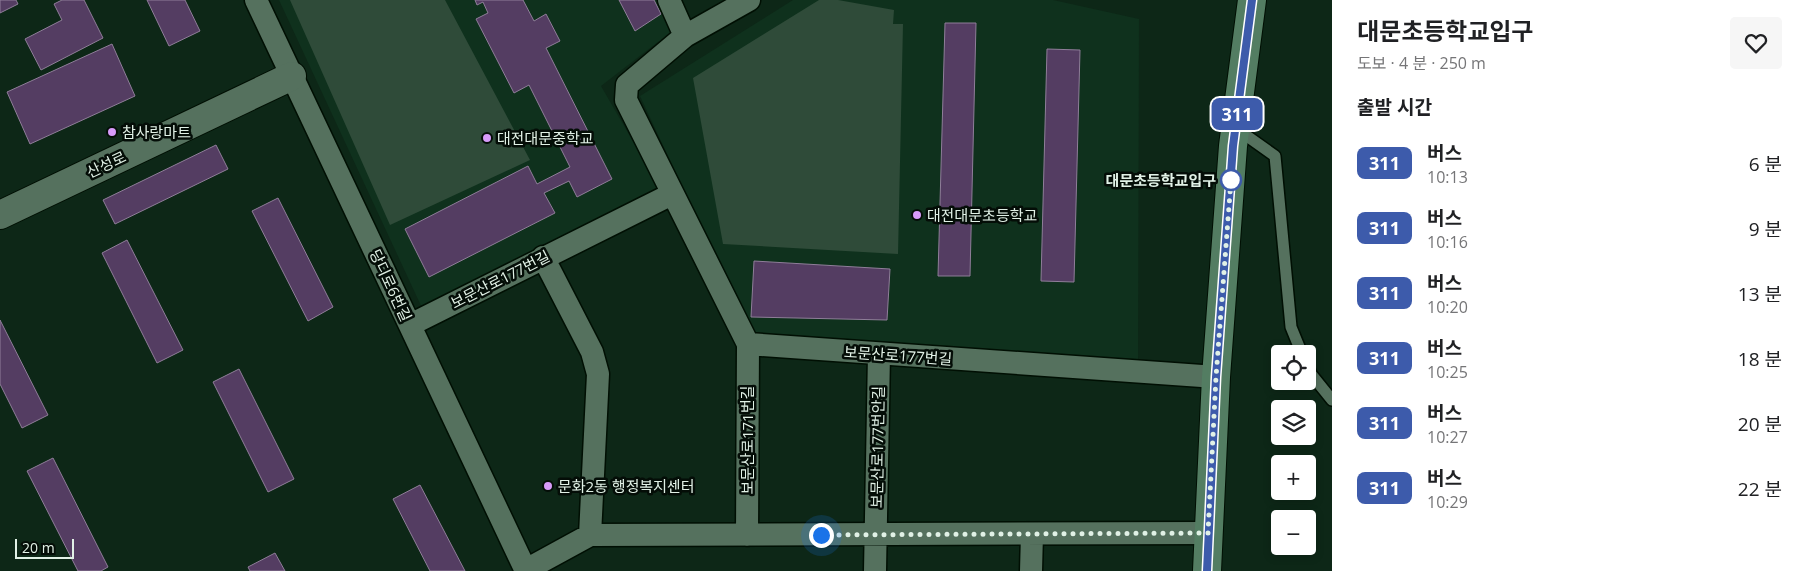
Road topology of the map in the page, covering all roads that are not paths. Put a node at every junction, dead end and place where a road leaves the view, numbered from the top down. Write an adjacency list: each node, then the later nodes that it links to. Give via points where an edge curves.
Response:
1 (256, 0): 6 (street, 당디로6번길)
2 (669, 0): 5 (street)
3 (749, 0): 5 (street)
4 (1252, 0): 7 (main road)
5 (685, 36): 8 (street, via 627,85 626,100)
6 (292, 76): 9 (street, 산성로); 11 (street, 당디로6번길)
7 (1236, 128): 13 (lane, via 1275,156 1291,327); 15 (main road)
8 (672, 194): 10 (street, 보문산로177번길); 12 (street)
9 (0, 214)
10 (543, 257): 11 (street, 보문산로177번길); 21 (street, via 592,352 598,374)
11 (410, 324): 23 (street, 당디로6번길)
12 (748, 344): 14 (street, 보문산로177번길); 22 (street, 보문산로171번길)
13 (1298, 345)
14 (879, 354): 15 (street, 보문산로177번길); 19 (street, 보문산로177번안길)
15 (1216, 377): 18 (main road)
16 (1316, 380): 17 (lane)
17 (1332, 400)
18 (1208, 533): 20 (street); 26 (main road)
19 (876, 534): 20 (street); 22 (street); 24 (street, 보문산로177번안길)
20 (1032, 534): 25 (street)
21 (590, 535): 22 (street); 23 (street)
22 (747, 535)
23 (526, 570)
24 (875, 571)
25 (1031, 571)
26 (1207, 571)

